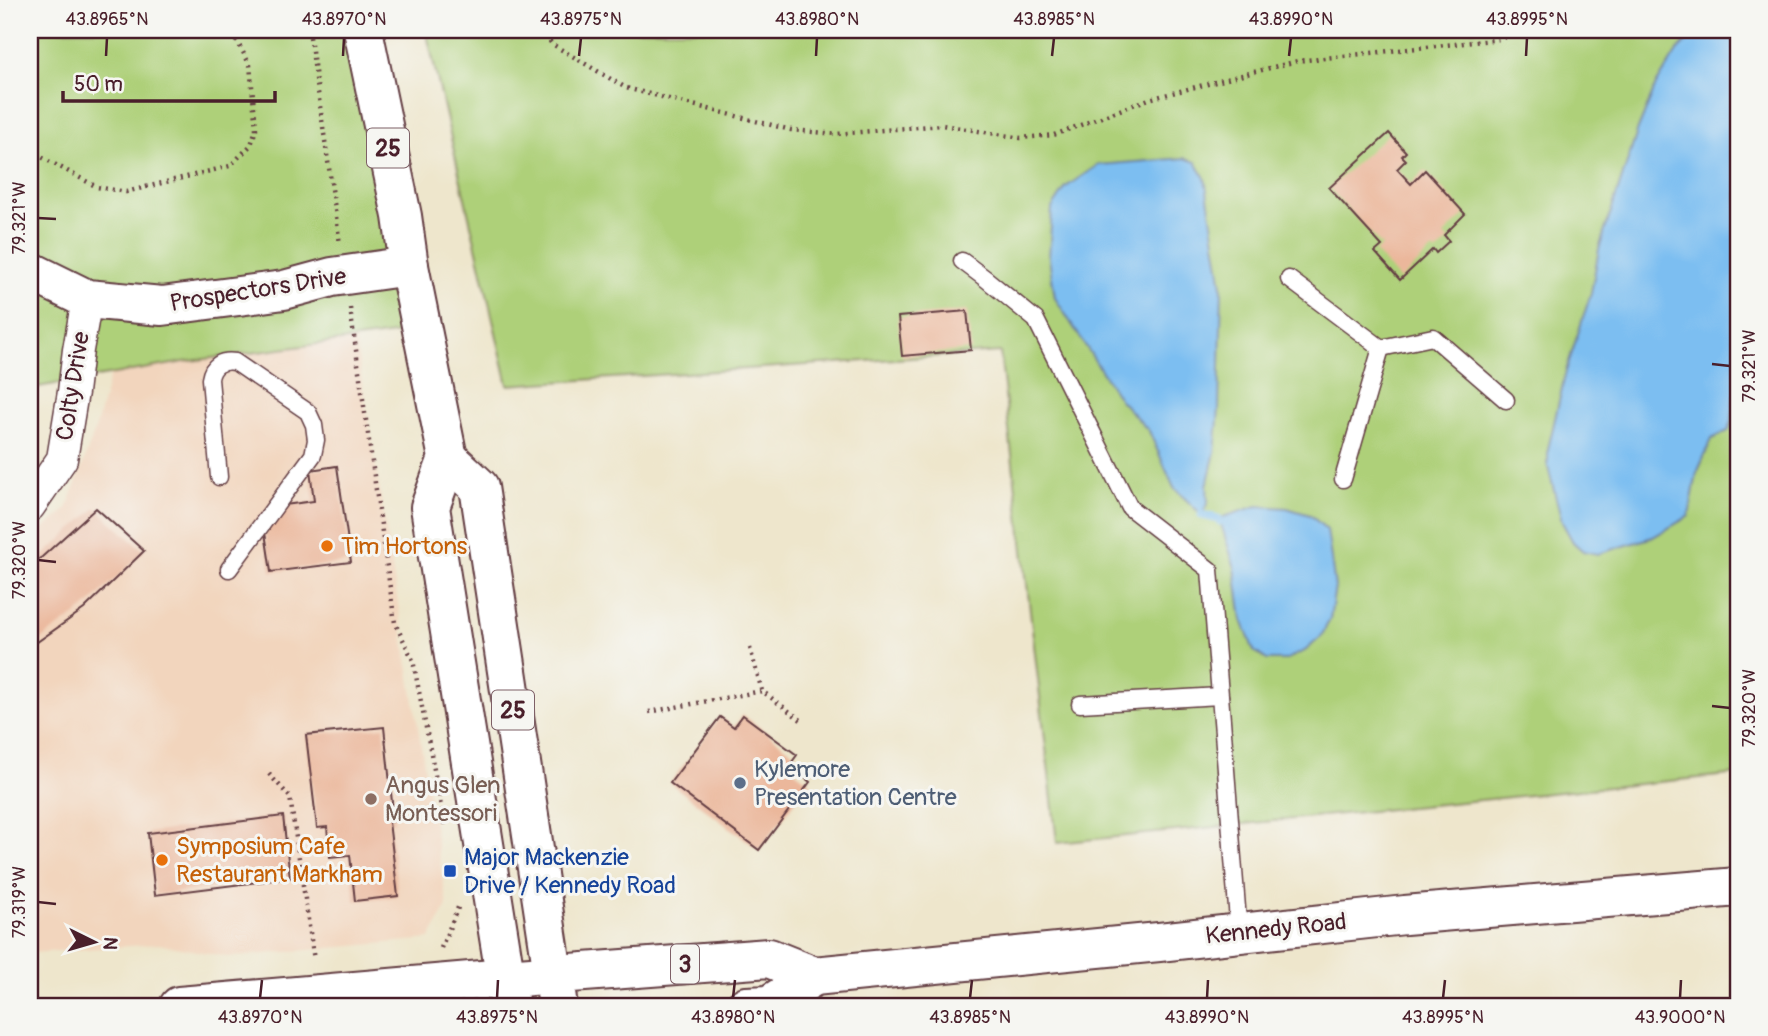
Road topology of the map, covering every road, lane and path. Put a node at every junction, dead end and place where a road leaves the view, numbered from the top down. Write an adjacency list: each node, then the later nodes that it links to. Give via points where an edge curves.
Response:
1 (225, 30): 6 (path, via 250,65 256,129 251,145 230,166 126,192 97,187)
2 (309, 30): 10 (path)
3 (363, 30): 8 (main road, 25)
4 (541, 30): 5 (path, via 552,44 626,88 791,130 837,134 942,125 1021,138 1054,135 1149,99 1297,61 1502,39)
5 (1516, 30)
6 (30, 151)
7 (962, 261): 22 (lane, via 1036,320 1130,508 1209,570)
8 (409, 266): 10 (main road, Prospectors Drive); 15 (main road, 25)
9 (30, 271): 12 (main road, Prospectors Drive)
10 (345, 275): 12 (main road, Prospectors Drive, via 284,290 162,306); 27 (path, via 395,623 413,660)
11 (1289, 279): 13 (lane)
12 (88, 299): 18 (street, Colty Drive, via 62,459)
13 (1381, 348): 14 (lane, via 1433,337); 17 (lane)
14 (1506, 400)
15 (448, 458): 34 (main road, 25, via 479,487); 35 (main road, 25, via 430,507)
16 (219, 477): 19 (lane, via 210,379 214,368 230,361 308,412 316,440 313,455)
17 (1343, 480)
18 (30, 506)
19 (229, 569)
20 (750, 648): 21 (path)
21 (762, 691): 24 (path); 25 (path)
22 (1220, 696): 23 (lane); 30 (lane)
23 (1080, 704)
24 (649, 712)
25 (801, 720)
26 (269, 774): 32 (path, via 289,797)
27 (447, 837)
28 (1738, 887): 30 (main road, Kennedy Road / 3)
29 (460, 903): 31 (path)
30 (1239, 933): 33 (main road, Kennedy Road / 3)
31 (442, 948)
32 (314, 960)
33 (814, 976): 34 (main road, Kennedy Road / 3, via 769,958); 37 (main road, Kennedy Road / 3, via 769,1005)
34 (555, 990): 35 (main road, Kennedy Road / 3)
35 (508, 992): 36 (main road, Kennedy Road / 3)
36 (179, 1006)
37 (746, 1006)

